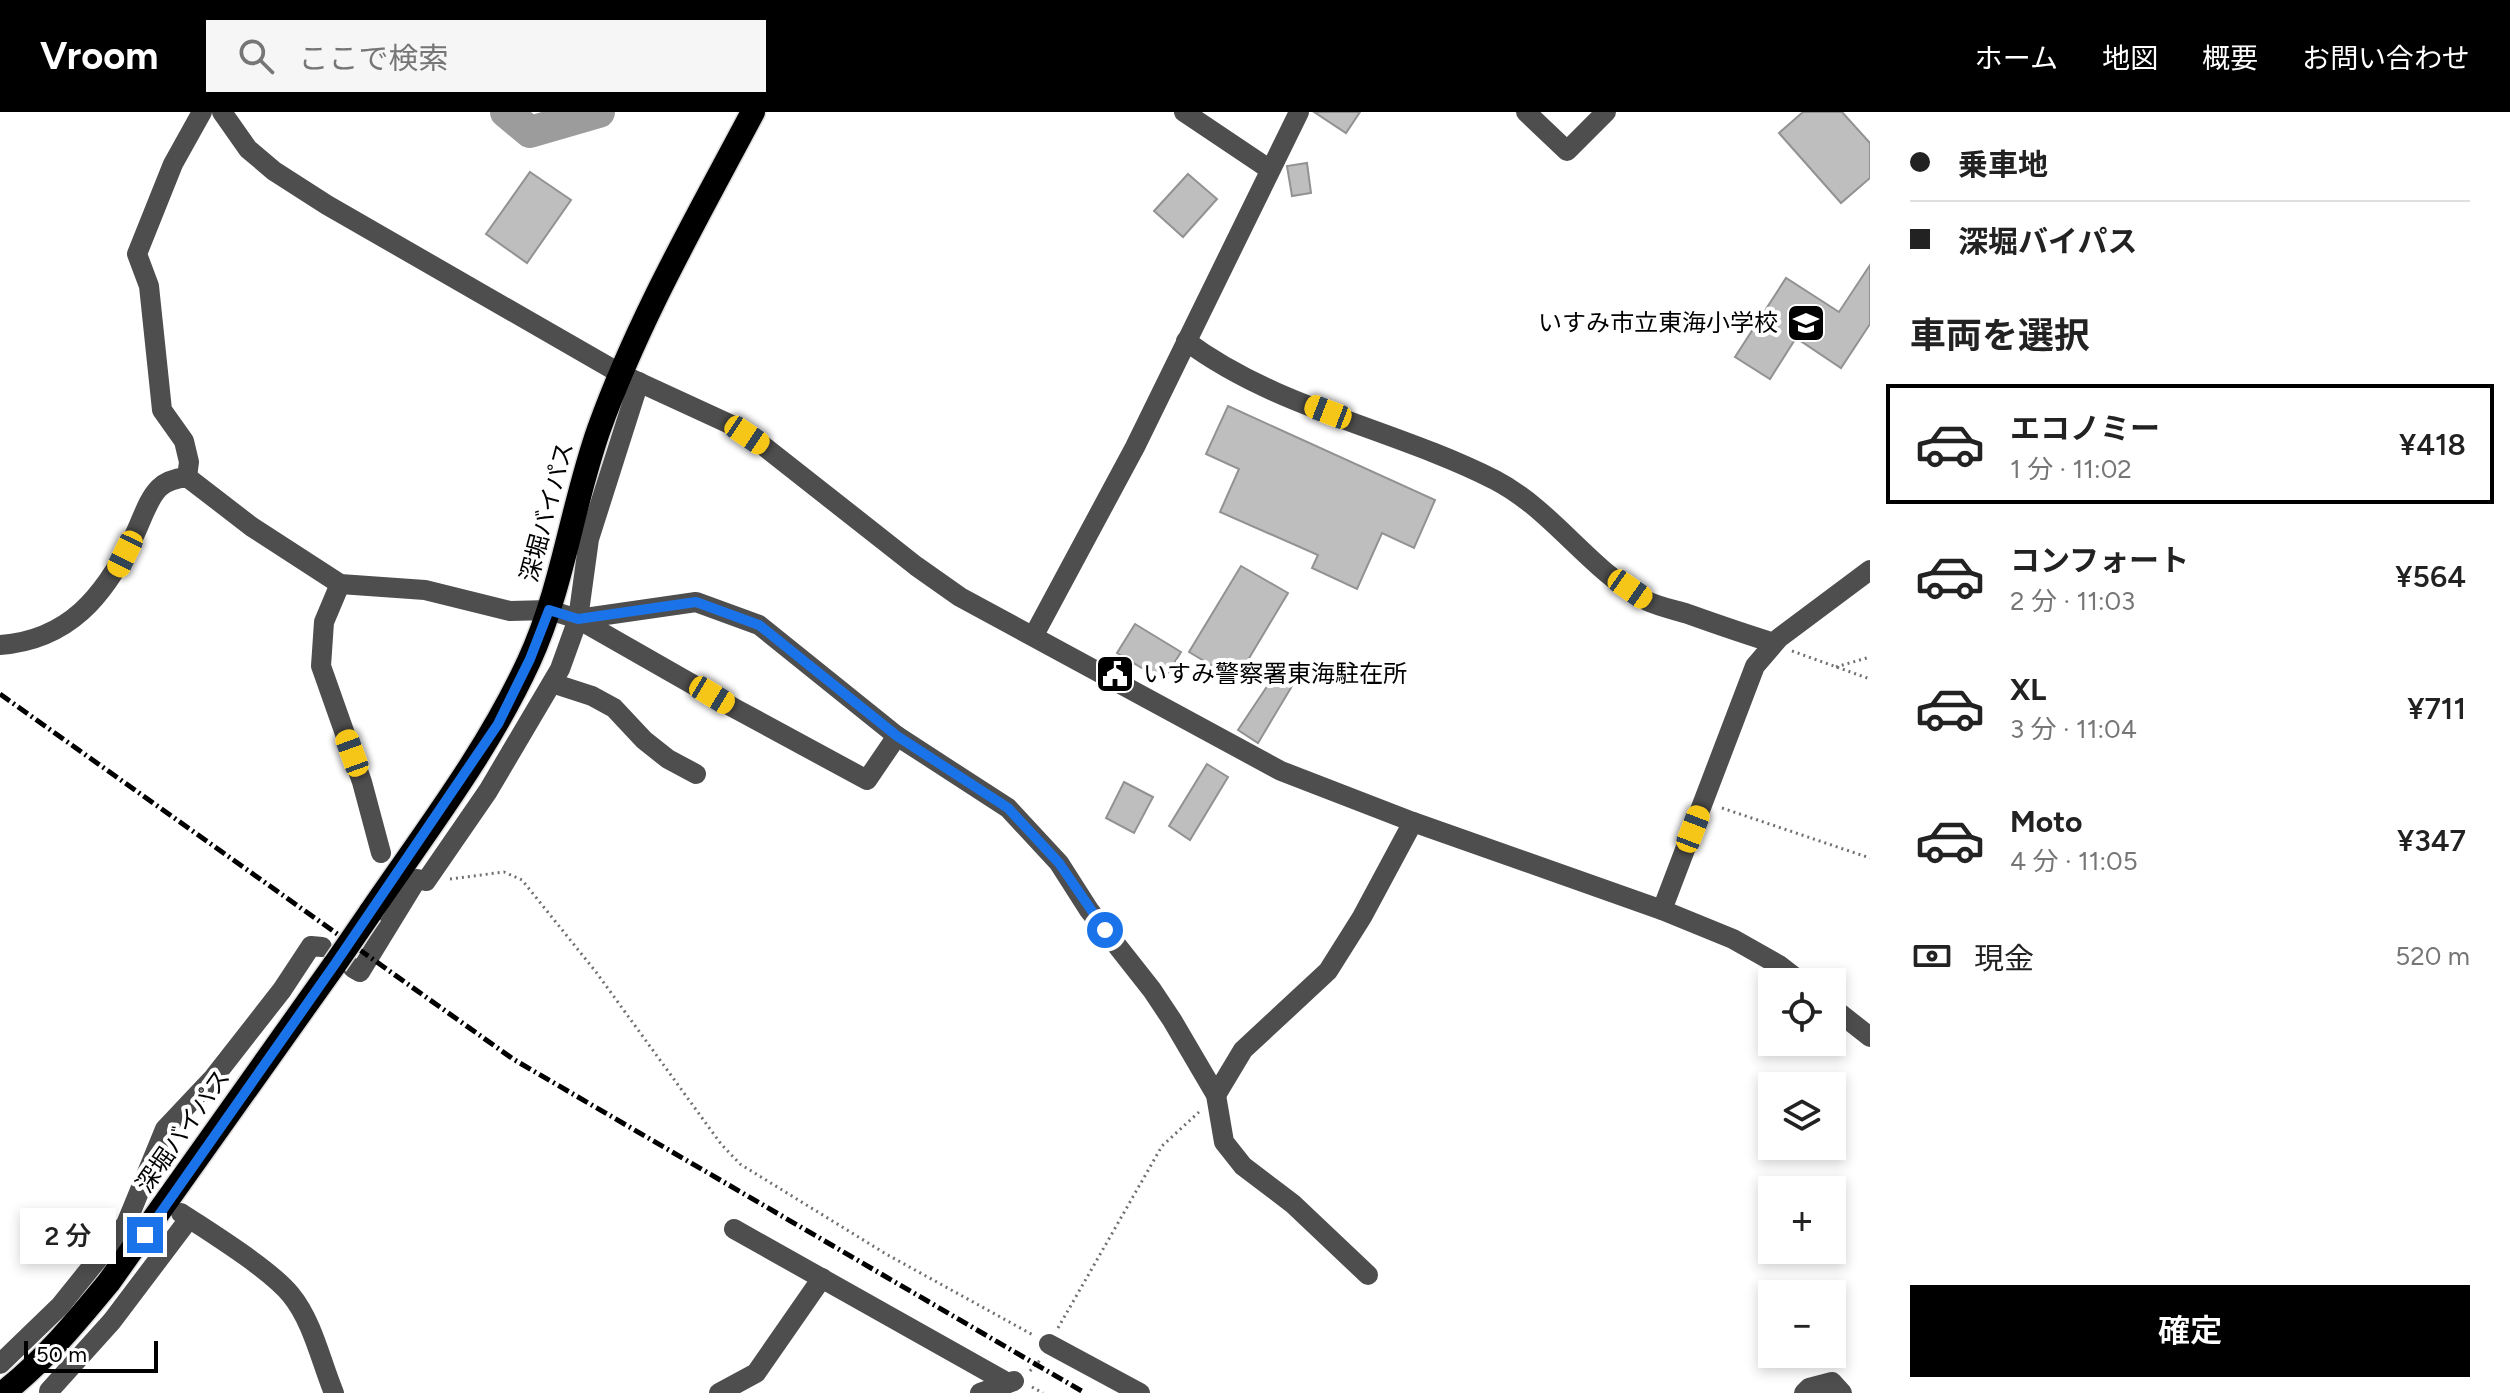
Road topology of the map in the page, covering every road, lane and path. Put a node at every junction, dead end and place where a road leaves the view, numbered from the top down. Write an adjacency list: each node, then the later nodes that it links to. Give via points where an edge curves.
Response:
1 (202, 112): 11 (street, via 173,164 137,254 149,286 162,410 184,441)
2 (222, 112): 10 (street, via 248,149 274,171)
3 (753, 112): 10 (highway, 深堀バイパス, via 657,291)
4 (1184, 112): 8 (street)
5 (1299, 112): 8 (street)
6 (1526, 112): 7 (street, via 1567,151)
7 (1606, 112)
8 (1269, 169): 9 (street)
9 (1186, 341): 16 (street); 17 (street, via 1214,362 1276,392 1457,461 1500,483 1647,601)
10 (630, 378): 14 (highway, 深堀バイパス, via 598,431); 15 (street, via 589,539); 16 (street, via 734,426 960,597)
11 (187, 477): 13 (street); 18 (street, via 159,488 116,573 85,609 45,636)
12 (1870, 570): 17 (street)
13 (340, 584): 14 (street, via 425,590 510,611); 27 (street, via 324,622 321,666)
14 (549, 610): 15 (street); 31 (highway, 深堀バイパス, bridge, via 498,724)
15 (578, 619): 22 (street); 23 (street, via 696,602 759,625); 23 (street, via 867,780)
16 (1034, 635): 26 (street, via 1281,771)
17 (1774, 643): 20 (path); 25 (street, via 1755,666)
18 (0, 645)
19 (1870, 657): 20 (path)
20 (1836, 667): 21 (path)
21 (1870, 679)
22 (552, 683): 24 (street, via 614,708 644,740); 29 (street, via 488,791)
23 (897, 736): 35 (street, via 1008,808 1059,863 1152,990)
24 (696, 774)
25 (1703, 802): 28 (path); 30 (street)
26 (1413, 822): 30 (street); 35 (street, via 1328,971 1243,1050)
27 (381, 853)
28 (1870, 858)
29 (422, 880): 31 (street, via 360,972); 39 (path, via 504,872 522,880 740,1164 886,1254)
30 (1662, 910): 32 (street, via 1733,939)
31 (337, 959): 40 (street, via 311,946 214,1077 165,1129 150,1191 126,1224 60,1306); 41 (highway, 深堀バイパス, via 127,1258)
32 (1783, 968)
33 (1846, 1018): 34 (street)
34 (1870, 1037)
35 (1216, 1095): 37 (street, via 1224,1142 1243,1166 1293,1204); 39 (path, via 1162,1146)
36 (734, 1229): 38 (street)
37 (1368, 1275)
38 (822, 1278): 42 (street); 46 (street, via 756,1373)
39 (1049, 1344): 42 (path, via 1037,1366); 48 (street)
40 (6, 1359): 41 (street)
41 (28, 1373): 43 (street); 44 (highway, 深堀バイパス)
42 (1014, 1381): 47 (street)
43 (50, 1392): 45 (street, via 112,1321 185,1216 290,1293)
44 (3, 1393)
45 (334, 1393)
46 (719, 1393)
47 (980, 1393)
48 (1140, 1393)
49 (1804, 1393): 50 (street, via 1832,1382)
50 (1842, 1393)

